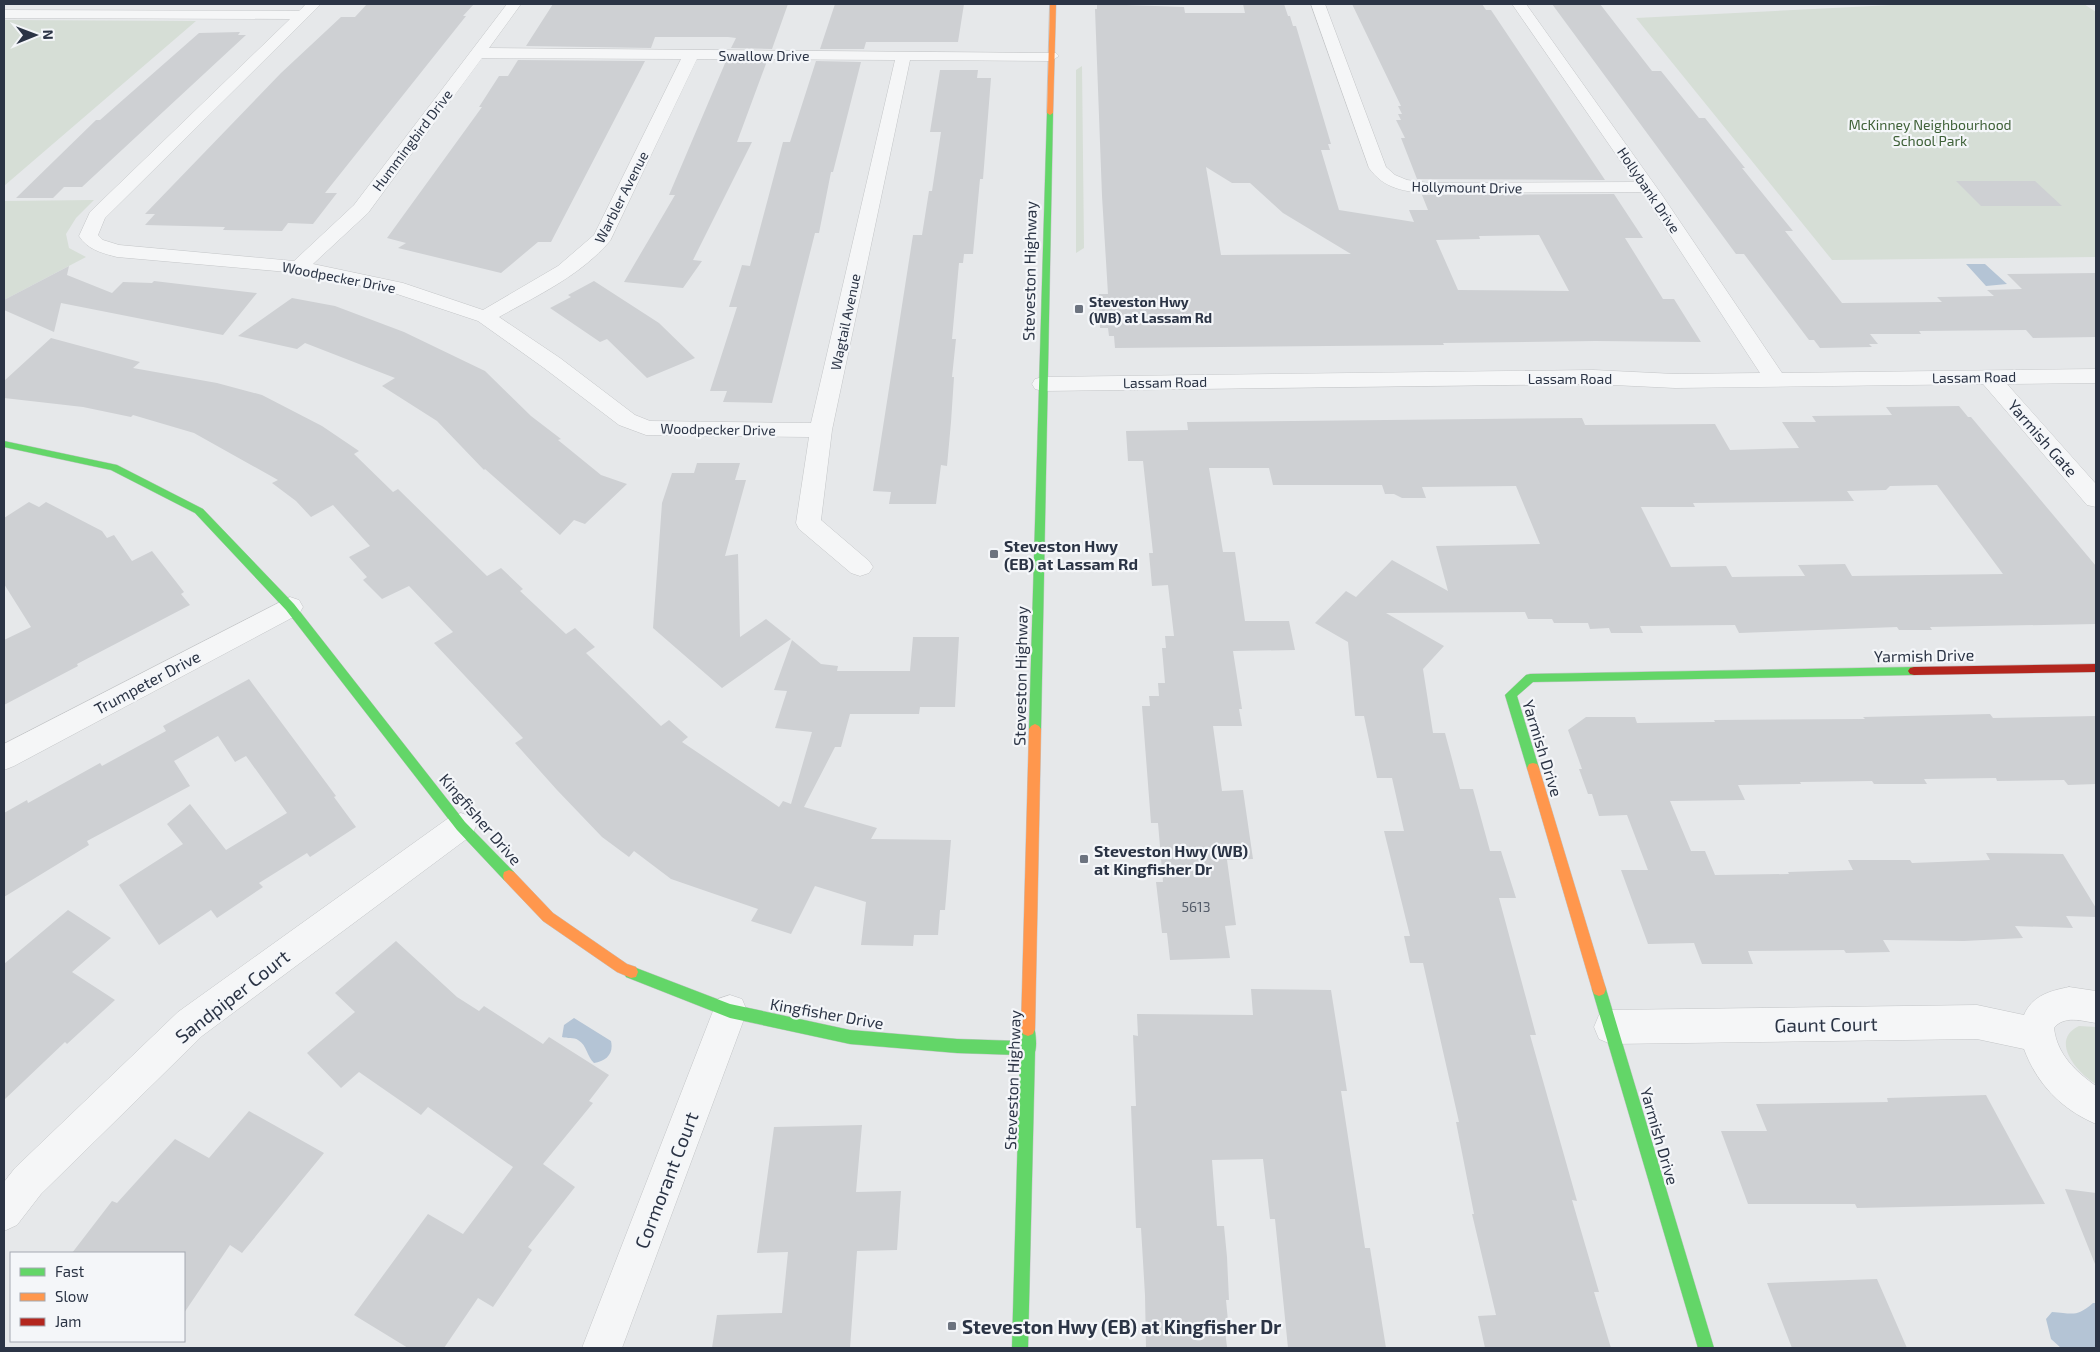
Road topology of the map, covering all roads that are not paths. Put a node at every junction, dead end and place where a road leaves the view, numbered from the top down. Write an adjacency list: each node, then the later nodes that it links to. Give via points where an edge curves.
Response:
1 (115, 4): 8 (street)
2 (514, 4): 9 (street, Hummingbird Drive)
3 (1053, 4): 11 (street, Steveston Highway)
4 (1318, 4): 13 (street, Hollymount Drive, via 1378,168 1393,186)
5 (1519, 4): 13 (street, Hollybank Drive)
6 (308, 10): 8 (street); 14 (street, Woodpecker Drive, via 97,216 88,236 96,244 117,251)
7 (4, 14): 8 (street)
8 (102, 14)
9 (476, 53): 10 (street, Swallow Drive); 14 (street, Hummingbird Drive, via 361,209)
10 (691, 55): 12 (street, Swallow Drive); 15 (street, Warbler Avenue, via 595,249)
11 (1051, 56): 12 (street, Swallow Drive); 19 (street, Steveston Highway)
12 (903, 57): 20 (street, Wagtail Avenue)
13 (1647, 187): 18 (street, Hollybank Drive)
14 (300, 267): 15 (street, Woodpecker Drive, via 396,287)
15 (485, 317): 20 (street, Woodpecker Drive, via 627,420 646,428)
16 (2096, 376): 17 (street, Lassam Road)
17 (1989, 377): 18 (street, Lassam Road); 22 (street, Yarmish Gate)
18 (1775, 379): 19 (street, Lassam Road, via 1675,381 1593,377)
19 (1043, 384): 32 (street, Steveston Highway)
20 (821, 430): 23 (street, Wagtail Avenue, via 808,523)
21 (4, 444): 24 (street, Kingfisher Drive, via 114,467 199,511)
22 (2096, 500)
23 (860, 567)
24 (290, 607): 26 (street, Trumpeter Drive); 27 (street, Kingfisher Drive)
25 (2096, 668): 30 (street, Yarmish Drive, via 1530,678 1510,696)
26 (4, 758)
27 (461, 826): 29 (street, Kingfisher Drive, via 556,922 622,968); 34 (street, Sandpiper Court, via 190,1024 28,1181)
28 (2096, 1007): 31 (street, via 2062,1003 2048,1009 2039,1021)
29 (730, 1011): 32 (street, Kingfisher Drive, via 850,1037); 35 (street, Cormorant Court)
30 (1611, 1027): 31 (street, Gaunt Court, via 1977,1022 2016,1029); 37 (street, Yarmish Drive)
31 (2038, 1037): 33 (street, via 2056,1074 2073,1091)
32 (1029, 1048): 36 (street, Steveston Highway)
33 (2096, 1106)
34 (4, 1212)
35 (602, 1348)
36 (1020, 1348)
37 (1706, 1348)

